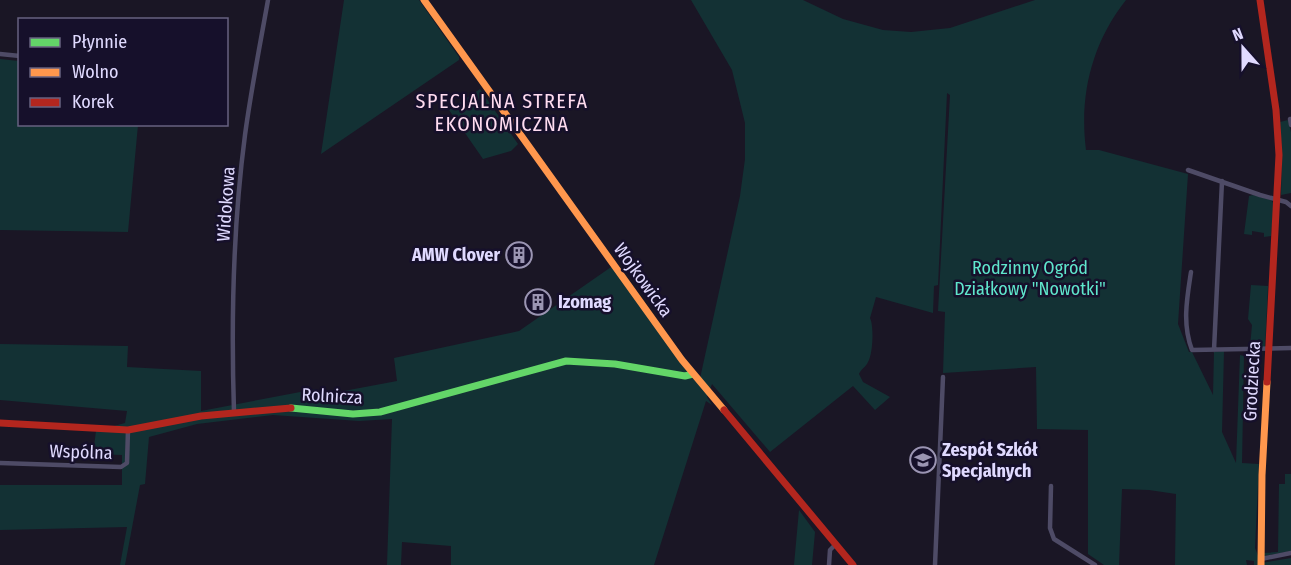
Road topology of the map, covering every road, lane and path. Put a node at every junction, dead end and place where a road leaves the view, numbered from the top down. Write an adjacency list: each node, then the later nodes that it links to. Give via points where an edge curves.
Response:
1 (268, 0): 17 (street, Widokowa, via 245,135 232,329)
2 (424, 0): 15 (street, Wojkowicka)
3 (1260, 0): 9 (street, Grodziecka, via 1278,125)
4 (0, 54): 5 (street)
5 (18, 56)
6 (1188, 170): 7 (street)
7 (1222, 181): 9 (street); 14 (street)
8 (1291, 195): 9 (street)
9 (1281, 200): 10 (street); 12 (street, Grodziecka)
10 (1291, 206)
11 (1191, 272): 14 (street, via 1187,337 1192,350)
12 (1269, 348): 13 (street); 14 (street); 24 (street, Grodziecka)
13 (1291, 348)
14 (1214, 350)
15 (693, 374): 17 (street, Rolnicza, via 567,361 380,412 353,414 287,408); 22 (street, Wojkowicka)
16 (943, 377): 27 (street)
17 (234, 412): 19 (street, Rolnicza)
18 (0, 423): 19 (street, Rolnicza)
19 (128, 430): 20 (street, Wspólna, via 127,463 121,467)
20 (0, 463)
21 (1051, 486): 28 (street, via 1050,528 1054,539)
22 (836, 544): 25 (street, via 831,549); 26 (street, Wojkowicka)
23 (1291, 554): 24 (street)
24 (1261, 562)
25 (829, 565)
26 (853, 565)
27 (935, 565)
28 (1095, 565)

